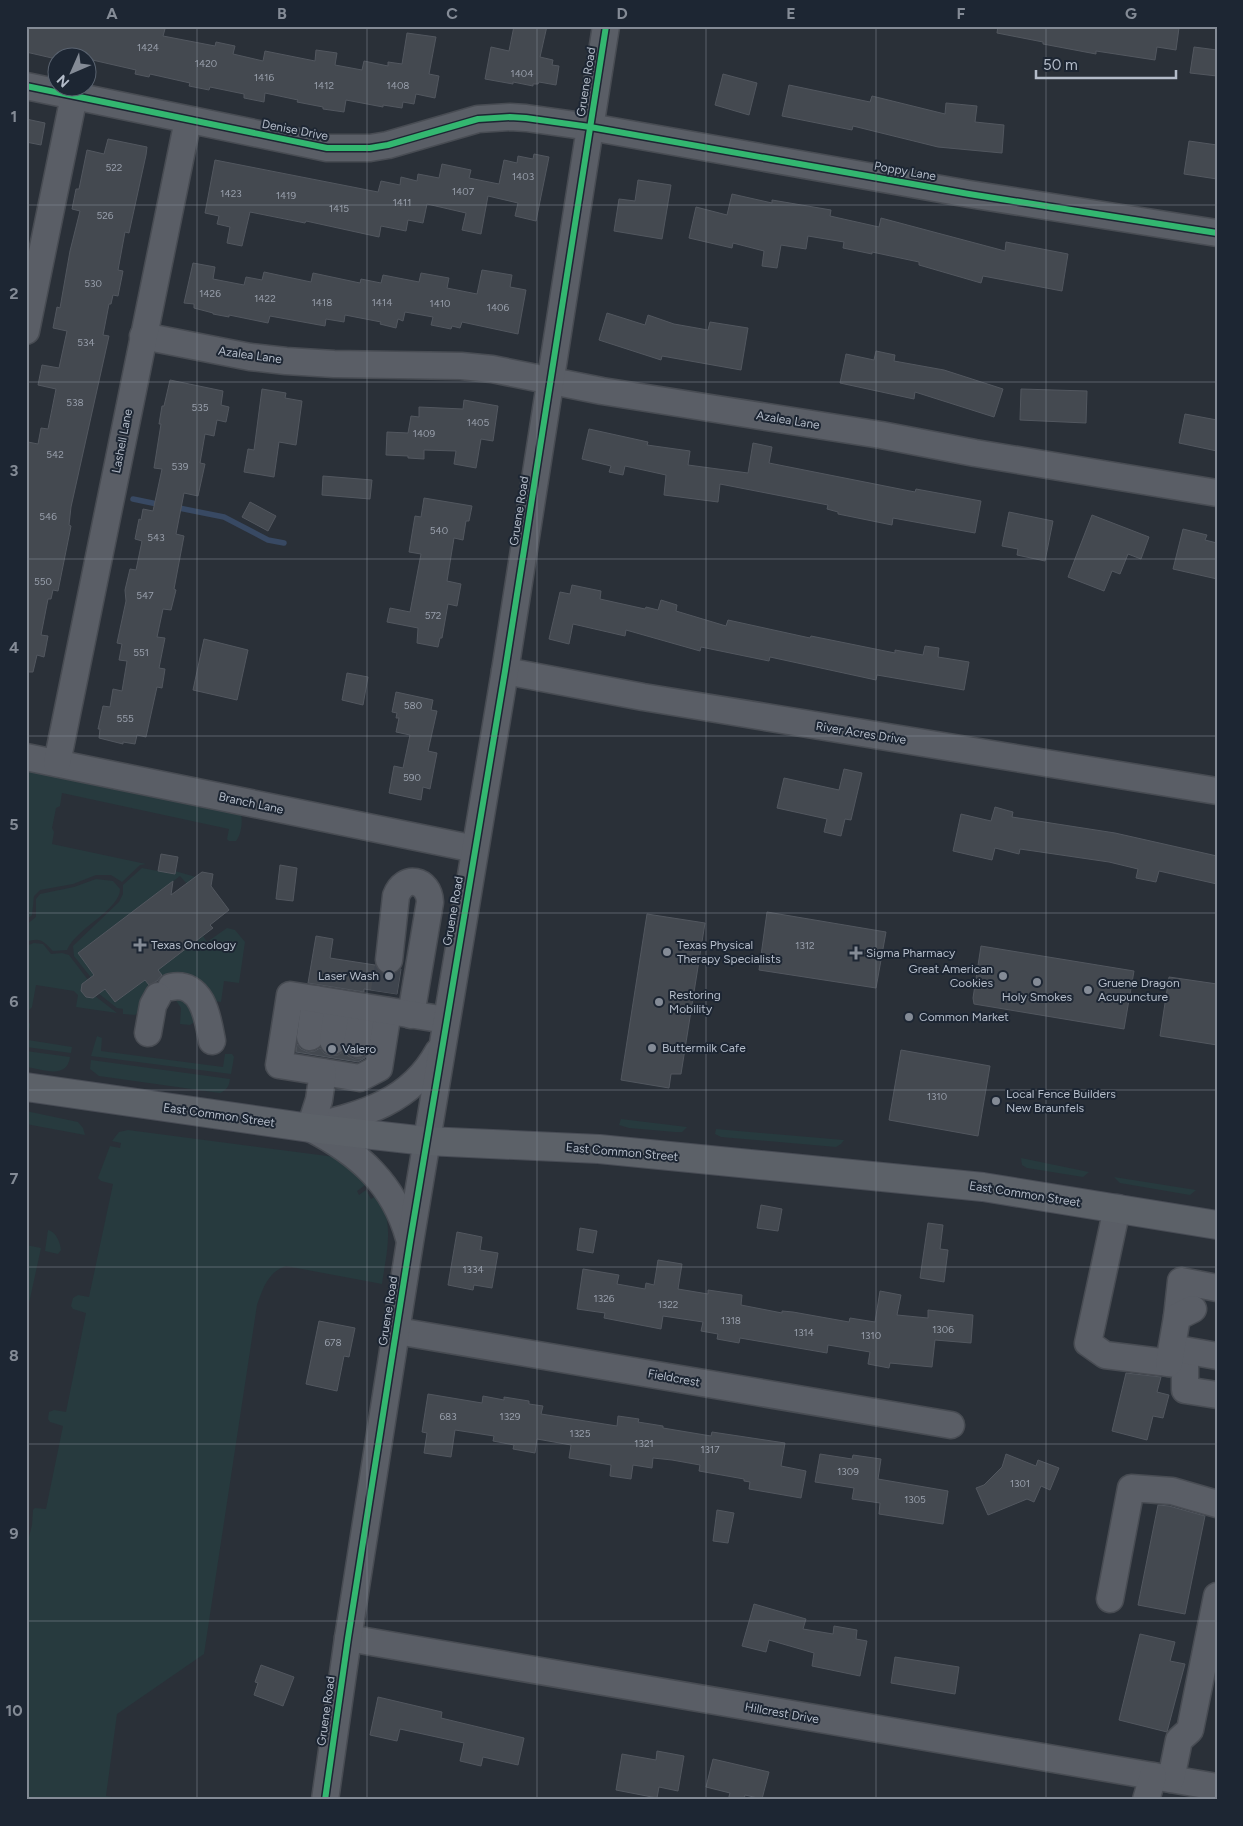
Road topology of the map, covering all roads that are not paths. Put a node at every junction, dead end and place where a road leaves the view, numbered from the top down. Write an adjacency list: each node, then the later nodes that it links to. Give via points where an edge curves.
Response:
1 (606, 26): 7 (street, Gruene Road)
2 (26, 86): 3 (street, Denise Drive)
3 (48, 91)
4 (74, 98): 9 (street)
5 (84, 98): 6 (street, Denise Drive)
6 (188, 120): 7 (street, Denise Drive, via 327,148 352,149 403,142 463,122 496,117); 10 (street, Lashell Lane)
7 (590, 128): 8 (street, Poppy Lane, via 969,194); 11 (street, Gruene Road)
8 (1217, 232)
9 (26, 331)
10 (143, 336): 11 (street, Azalea Lane, via 250,357 318,363 359,375 461,366); 15 (street, Lashell Lane)
11 (551, 381): 12 (street, Azalea Lane); 13 (street, Gruene Road)
12 (1217, 493)
13 (505, 671): 16 (street, River Acres Drive); 17 (street, Gruene Road)
14 (26, 757): 15 (street, Branch Lane)
15 (57, 763): 17 (street, Branch Lane)
16 (1217, 791)
17 (475, 849): 20 (street, Gruene Road)
18 (389, 960): 19 (street, via 398,890 409,882 422,884 427,889 430,902)
19 (362, 1005): 20 (street); 23 (street); 23 (street, via 379,1068); 23 (street, via 290,995 279,1065)
20 (444, 1032): 25 (street, via 424,1072 397,1097 357,1115); 26 (street, Gruene Road)
21 (148, 1033): 22 (street, via 153,1005 165,992 182,987 198,997 206,1013)
22 (212, 1041)
23 (330, 1058): 25 (street)
24 (26, 1087): 25 (main road, East Common Street)
25 (310, 1128): 26 (main road, East Common Street); 29 (street, via 355,1156 382,1182 397,1204)
26 (426, 1141): 27 (main road, East Common Street, via 599,1149 704,1159 982,1186); 29 (street, Gruene Road)
27 (1117, 1208): 28 (main road, East Common Street); 32 (street, via 1088,1342 1106,1355)
28 (1217, 1225)
29 (410, 1242): 31 (street, Gruene Road)
30 (1203, 1302): 32 (street)
31 (397, 1331): 35 (street, Fieldcrest); 39 (street, Gruene Road)
32 (1170, 1355): 33 (street); 34 (street, via 1185,1365 1185,1390)
33 (1217, 1356)
34 (1217, 1395)
35 (951, 1425)
36 (1217, 1504): 37 (street, via 1172,1491 1131,1488)
37 (1110, 1599)
38 (1216, 1603): 40 (street, via 1190,1730 1179,1740)
39 (348, 1638): 40 (street, Hillcrest Drive); 42 (street, Gruene Road)
40 (1156, 1785): 41 (street, Hillcrest Drive)
41 (1217, 1787)
42 (325, 1800)

